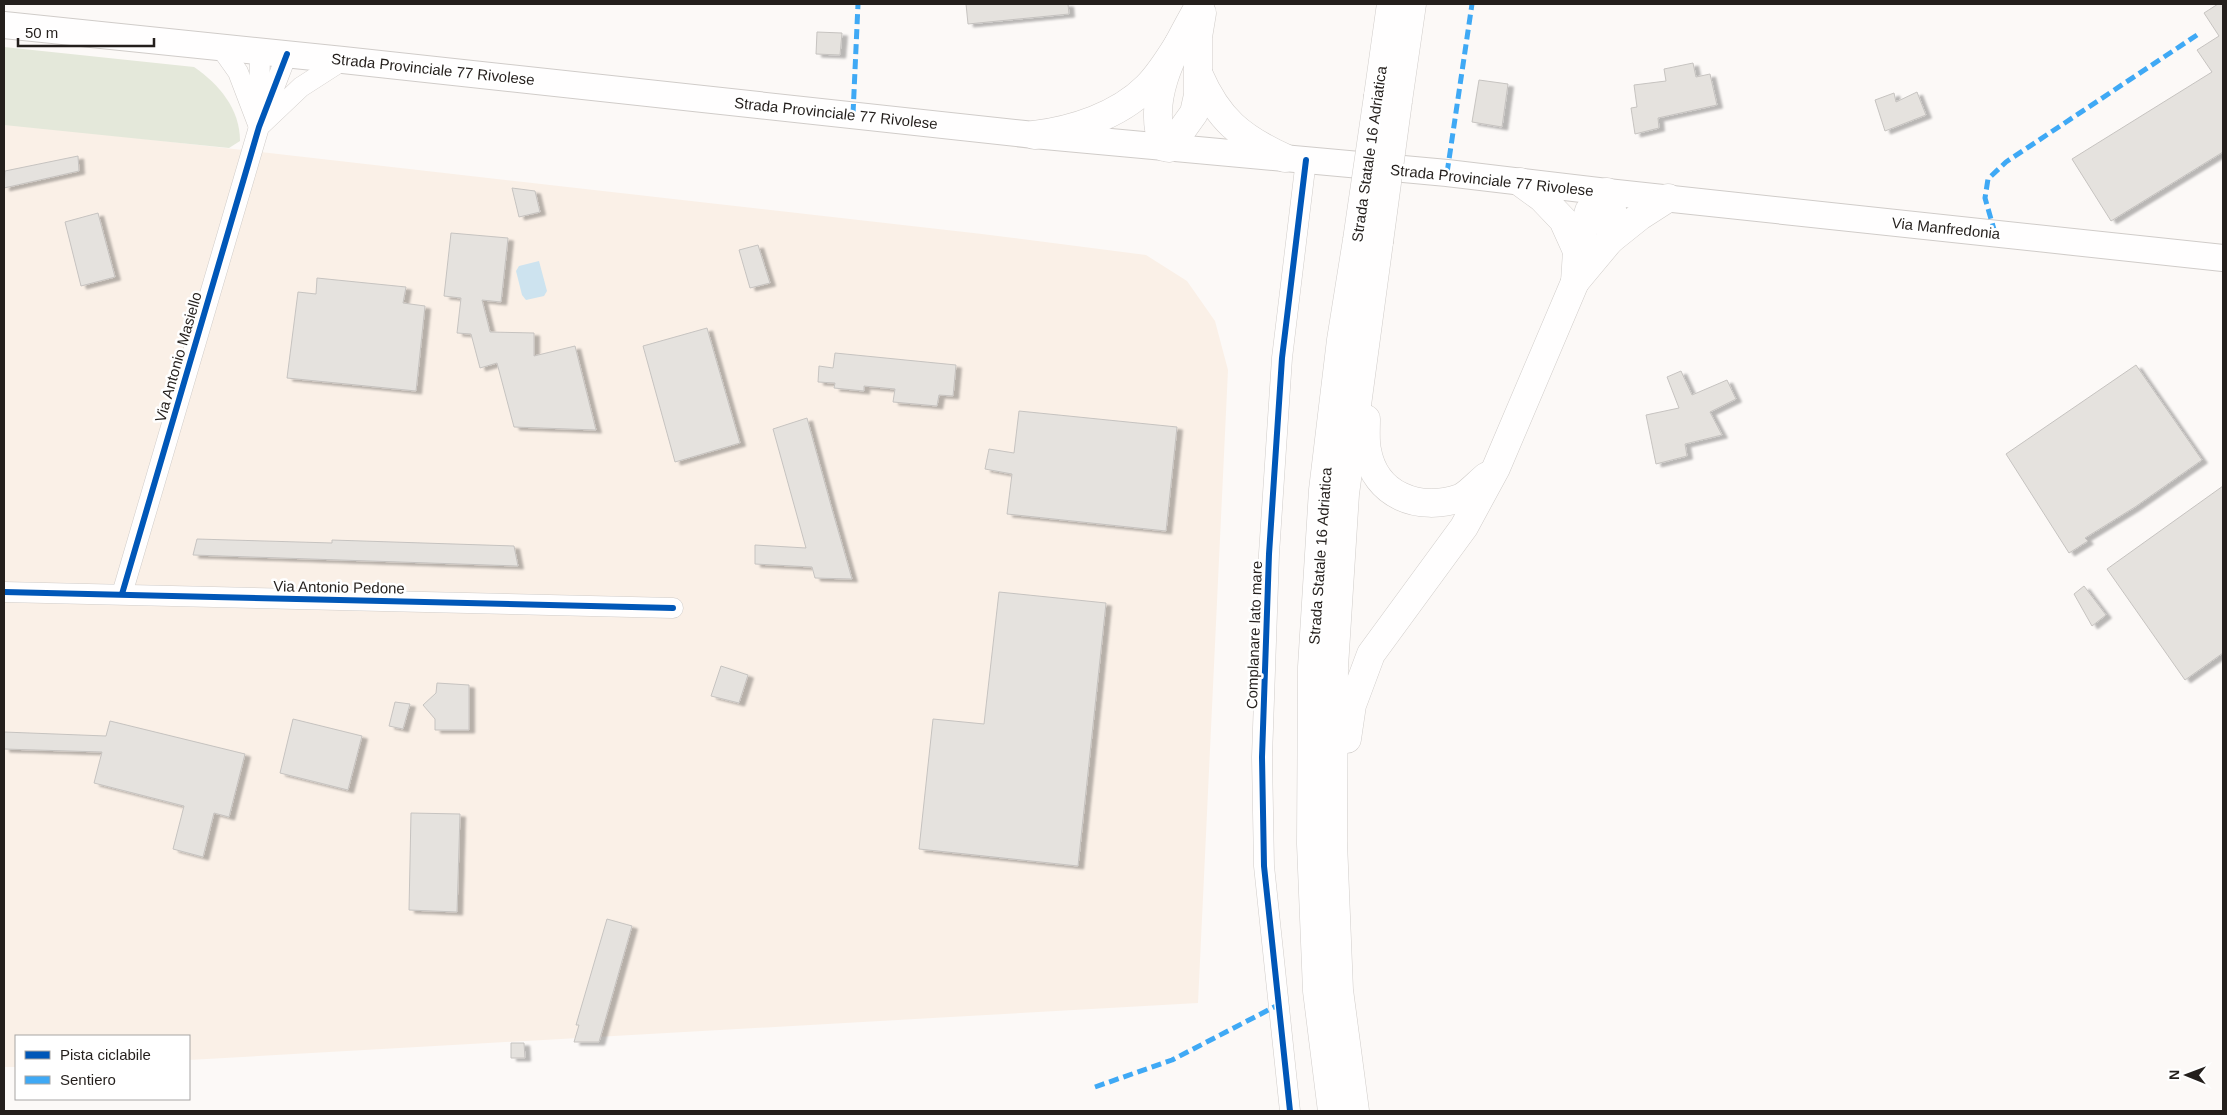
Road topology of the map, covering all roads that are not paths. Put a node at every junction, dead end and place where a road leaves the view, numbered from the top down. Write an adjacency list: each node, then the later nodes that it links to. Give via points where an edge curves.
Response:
1 (1200, 4): 7 (highway)
2 (1204, 4): 12 (highway, via 1198,37)
3 (1375, 4): 13 (highway, via 1373,15)
4 (1391, 4): 13 (highway, Strada Statale 16 Adriatica)
5 (1412, 4): 13 (highway, Strada Statale 16 Adriatica)
6 (4, 25): 8 (main road, Strada Provinciale 77 Rivolese)
7 (1179, 43): 15 (highway, via 1160,72 1128,102 1082,123); 16 (highway, via 1169,64 1158,103 1159,134)
8 (221, 48): 9 (main road, Strada Provinciale 77 Rivolese); 14 (street, via 238,72)
9 (260, 51): 10 (main road, Strada Provinciale 77 Rivolese); 14 (street)
10 (287, 54): 11 (main road, Strada Provinciale 77 Rivolese); 14 (street)
11 (344, 60): 14 (street, via 302,87); 15 (main road, Strada Provinciale 77 Rivolese)
12 (1199, 75): 16 (highway, via 1194,112); 17 (highway, via 1219,113 1232,126 1266,149)
13 (1388, 99): 22 (highway, Strada Statale 16 Adriatica, bridge)
14 (259, 127): 29 (street, Via Antonio Masiello)
15 (1034, 135): 16 (main road, Strada Provinciale 77 Rivolese)
16 (1167, 147): 17 (main road, Strada Provinciale 77 Rivolese)
17 (1295, 159): 18 (main road, Strada Provinciale 77 Rivolese); 32 (street, Complanare lato mare, via 1269,554 1262,757 1264,866)
18 (1520, 182): 19 (main road, Strada Provinciale 77 Rivolese); 23 (highway, via 1542,198 1563,220)
19 (1607, 192): 20 (main road, Strada Provinciale 77 Rivolese); 21 (highway, via 1614,217); 23 (highway, via 1589,211)
20 (1668, 198): 21 (highway); 24 (main road, Via Manfredonia)
21 (1610, 240): 25 (highway)
22 (1368, 241): 26 (highway, Strada Statale 16 Adriatica); 33 (highway, Strada Statale 16 Adriatica, via 1341,340 1323,490 1312,667 1311,844 1317,991)
23 (1577, 251): 25 (highway)
24 (2223, 258)
25 (1575, 282): 27 (highway)
26 (1364, 343): 27 (highway, via 1367,451 1377,479 1400,498 1428,504 1461,497); 31 (highway, Strada Statale 16 Adriatica, via 1345,494 1336,638)
27 (1496, 468): 31 (highway, via 1464,526 1371,654 1352,705)
28 (4, 592): 29 (street, Via Antonio Pedone)
29 (122, 594): 30 (street, Via Antonio Pedone)
30 (673, 608)
31 (1333, 842): 34 (highway, Strada Statale 16 Adriatica, via 1339,990)
32 (1290, 1111)
33 (1332, 1111)
34 (1355, 1111)

